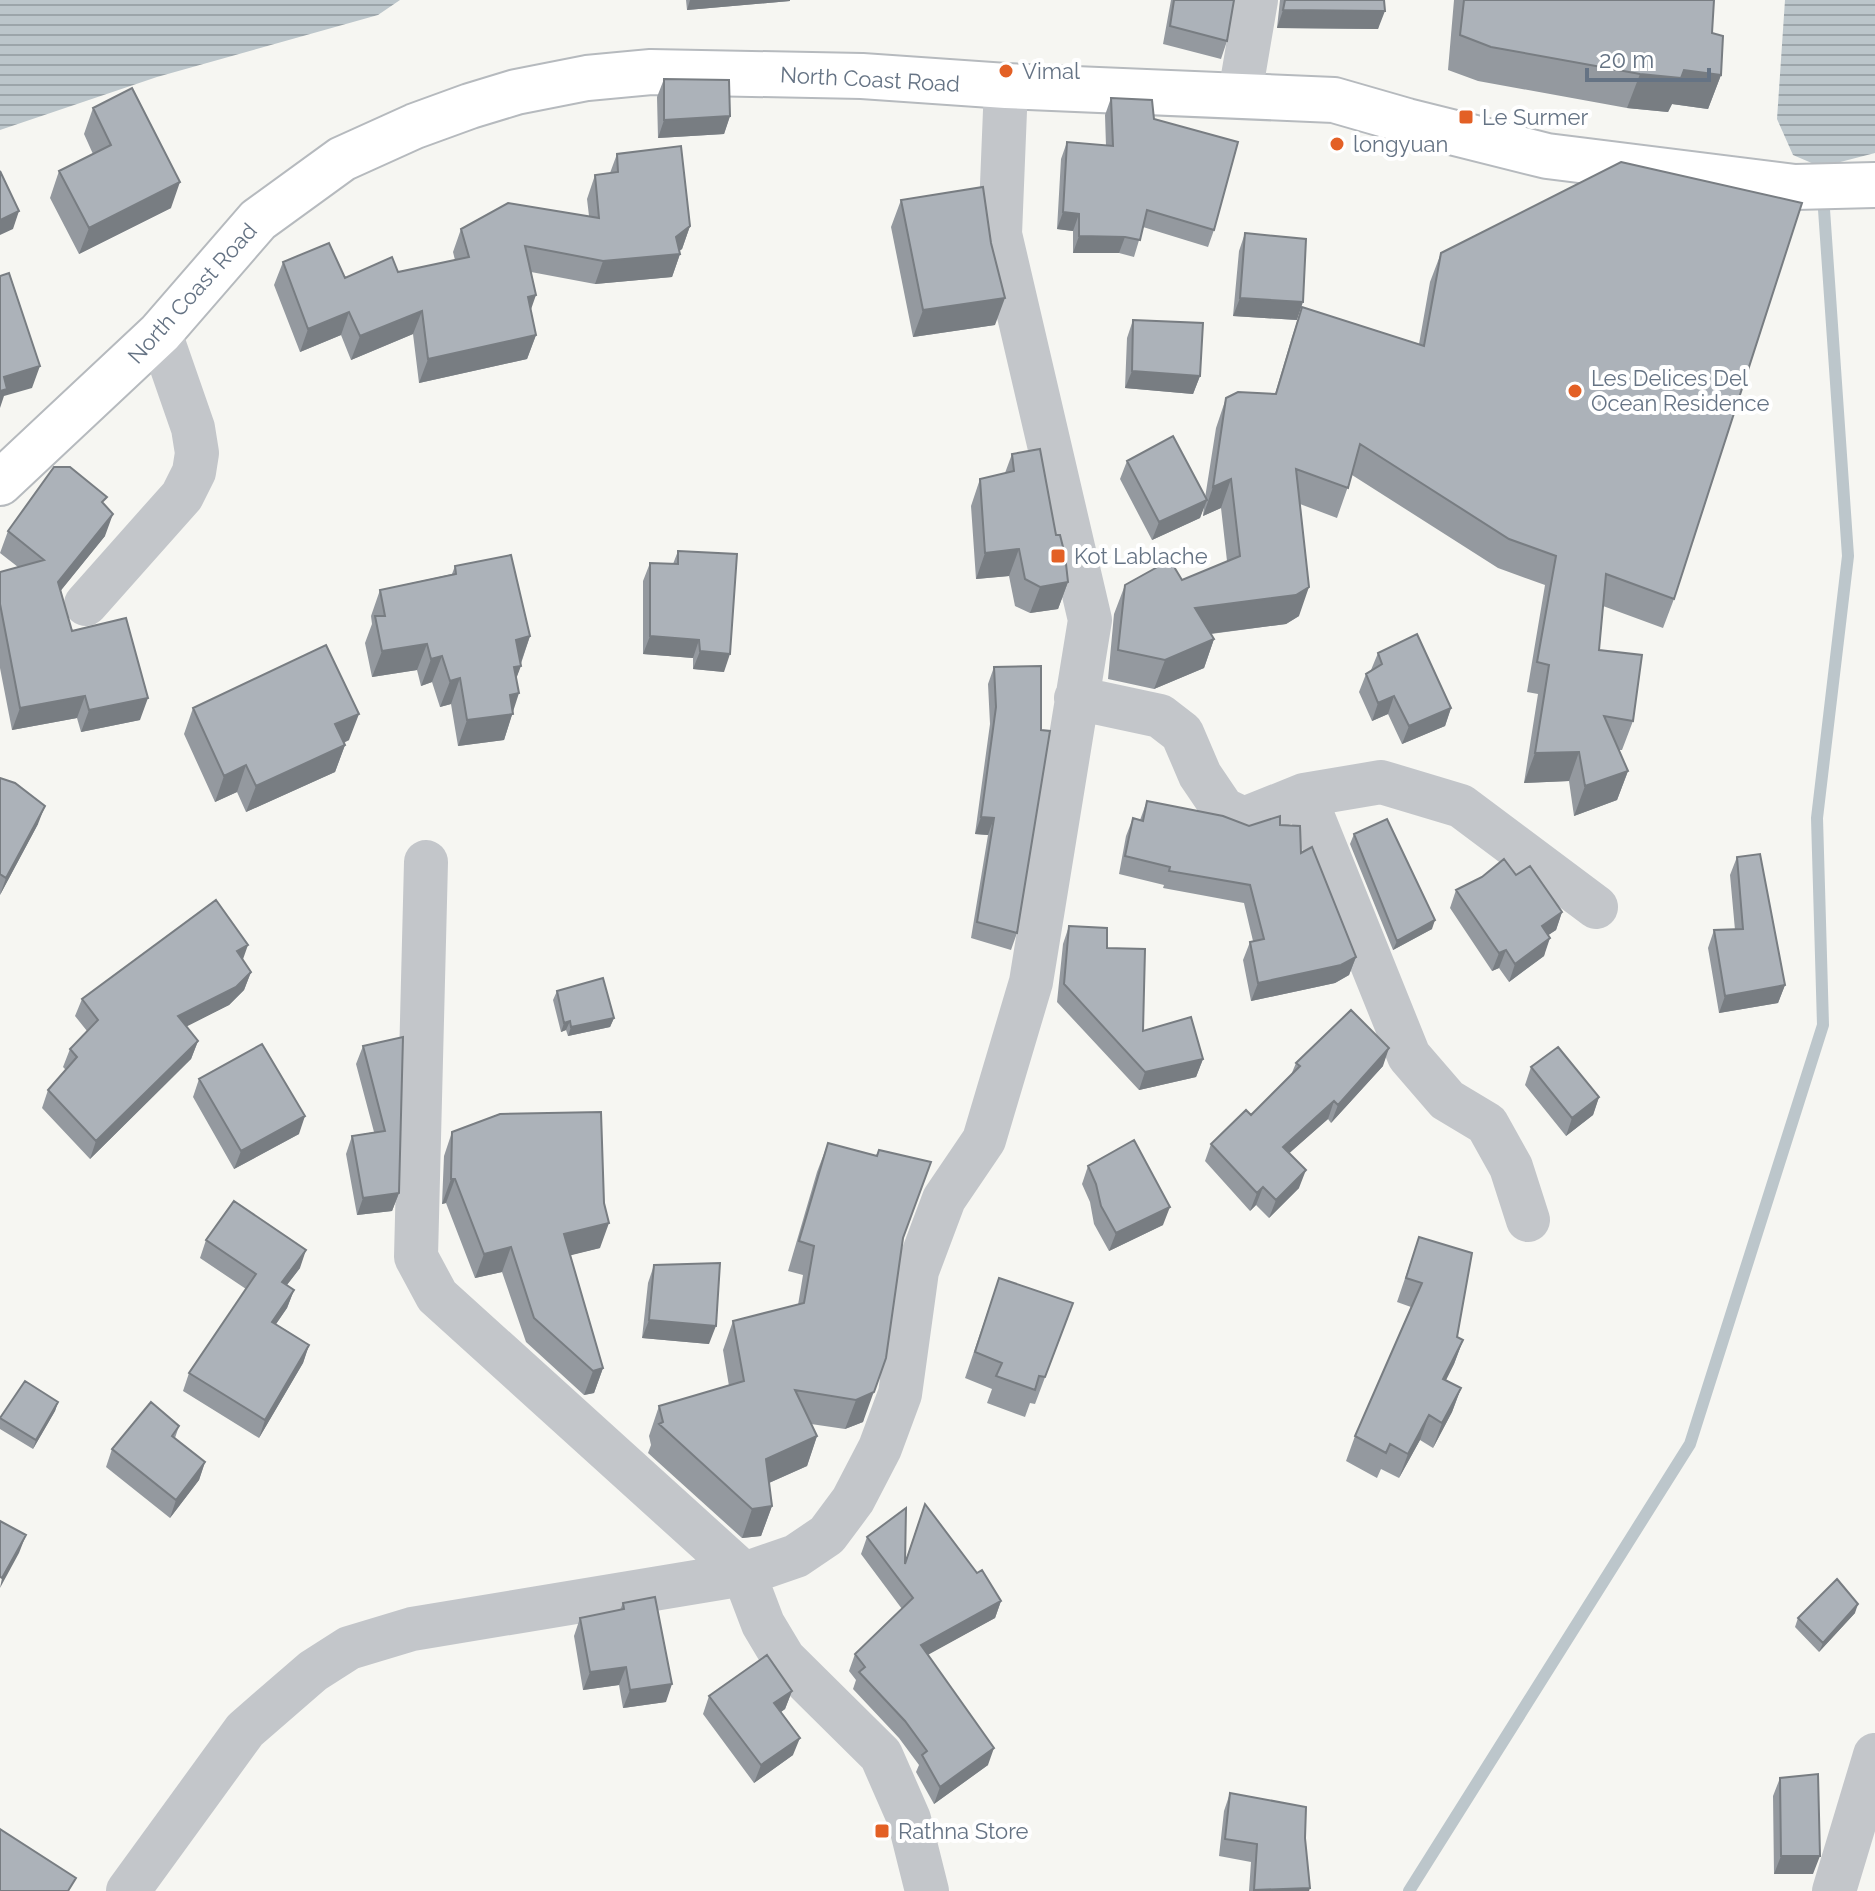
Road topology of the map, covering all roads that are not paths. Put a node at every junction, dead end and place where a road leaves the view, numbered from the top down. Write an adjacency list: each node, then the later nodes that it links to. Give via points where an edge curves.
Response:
1 (1256, 0): 3 (street)
2 (1006, 86): 3 (main road, North Coast Road); 5 (main road, North Coast Road, via 862,76 651,72 516,92 415,126 342,159 258,220); 8 (street, via 1000,234 1090,620)
3 (1240, 94): 4 (main road, North Coast Road, via 1334,100 1547,156 1618,167 1795,187)
4 (1862, 185)
5 (160, 333): 6 (main road, North Coast Road); 7 (street, via 193,428 194,472 182,496)
6 (0, 483)
7 (86, 604)
8 (1076, 698): 9 (street, via 1160,716 1182,733 1200,775 1223,809 1244,819); 13 (street, via 1031,982 984,1140 944,1199 917,1271 900,1394 880,1448 827,1535 796,1556)
9 (1304, 795): 11 (street, via 1381,782 1461,806); 12 (street, via 1409,1056 1447,1100 1487,1124 1511,1167)
10 (426, 862): 13 (street, via 416,1257 437,1296)
11 (1596, 907)
12 (1528, 1220)
13 (744, 1574): 15 (street, via 412,1629 349,1648 313,1671 245,1730); 16 (street, via 763,1624 784,1659 881,1755 909,1819)
14 (1875, 1755): 17 (street)
15 (128, 1891)
16 (927, 1891)
17 (1834, 1891)

